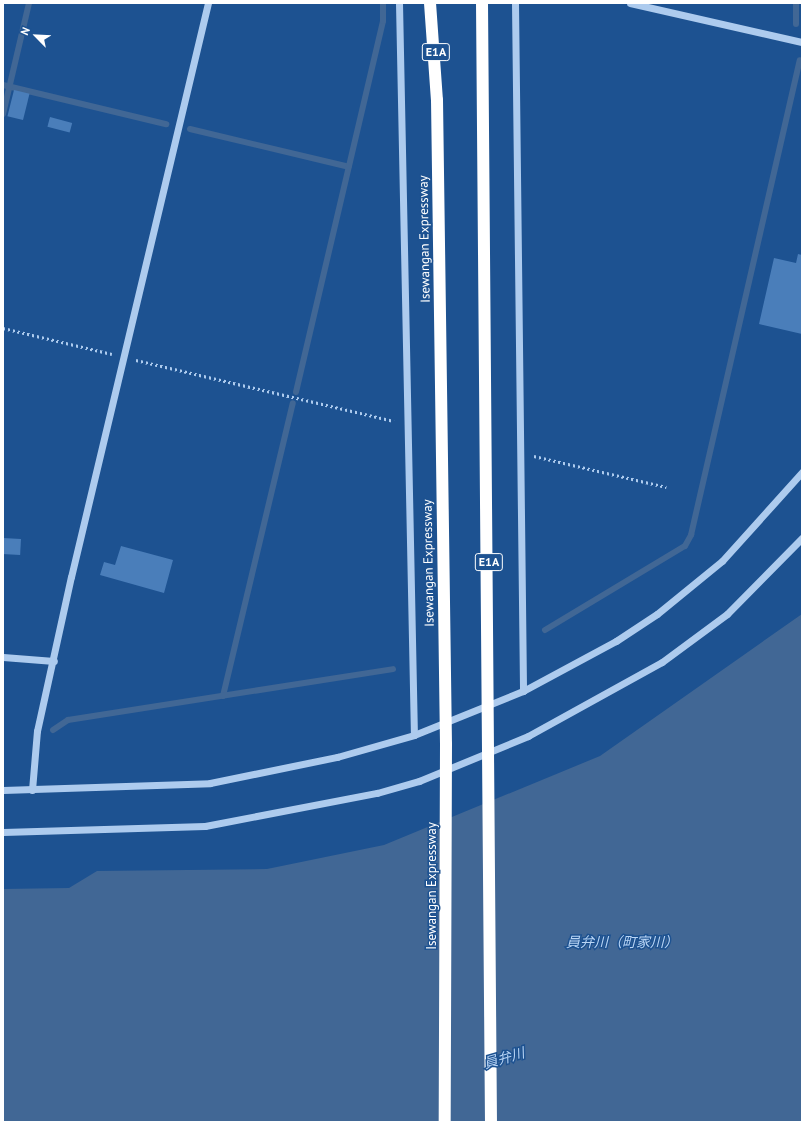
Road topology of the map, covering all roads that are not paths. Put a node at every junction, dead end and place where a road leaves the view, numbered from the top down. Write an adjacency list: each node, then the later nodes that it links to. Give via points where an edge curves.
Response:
1 (208, 3): 13 (street, via 123,357)
2 (399, 3): 15 (street, via 410,425)
3 (430, 3): 9 (highway)
4 (436, 3): 9 (highway, Isewangan Expressway / E1A)
5 (482, 3): 20 (highway, E1A, bridge, via 490,731)
6 (515, 3): 14 (street, via 518,453)
7 (630, 3): 8 (street)
8 (802, 42)
9 (437, 100): 19 (highway, Isewangan Expressway / E1A, bridge, via 446,744)
10 (802, 472): 14 (street, via 751,531 689,589 616,641)
11 (802, 538): 18 (street, via 726,614 662,662 528,736 419,780 377,793 205,826)
12 (3, 657): 13 (street)
13 (54, 661): 17 (street, via 37,731)
14 (523, 690): 15 (street)
15 (414, 735): 17 (street, via 337,757 210,783)
16 (3, 790): 17 (street)
17 (32, 790)
18 (3, 832)
19 (445, 1122)
20 (491, 1122)

